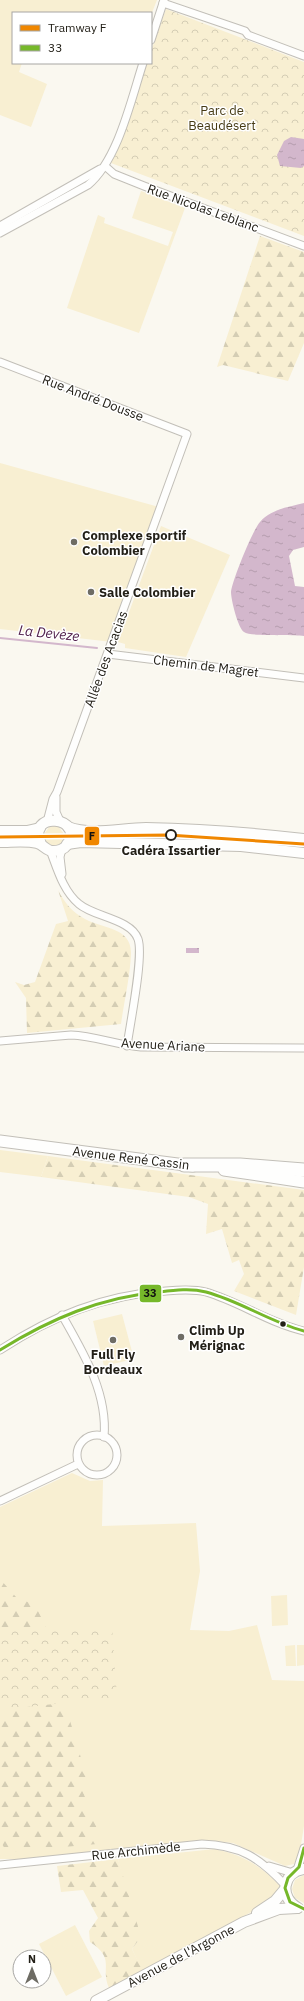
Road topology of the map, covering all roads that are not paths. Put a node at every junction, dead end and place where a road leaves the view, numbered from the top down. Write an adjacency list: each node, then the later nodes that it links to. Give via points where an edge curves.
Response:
1 (164, 2): 2 (street); 3 (street, via 245,31 248,35)
2 (152, 37)
3 (304, 56)
4 (143, 64): 5 (street, via 114,149)
5 (105, 166): 6 (street); 7 (street, via 88,185); 8 (street, Rue Nicolas Leblanc, via 114,174)
6 (0, 226)
7 (0, 233)
8 (304, 246)
9 (0, 362): 10 (street, Rue André Dousse)
10 (187, 434): 11 (street, Allée des Acacias)
11 (108, 654): 12 (street, Chemin de Magret); 13 (street, Allée des Acacias)
12 (304, 678)
13 (57, 792): 14 (street, Allée des Acacias, via 56,809); 15 (street, Allée des Acacias)
14 (64, 824): 15 (street, via 53,820); 17 (street, via 77,830 210,830); 20 (street, via 70,836)
15 (43, 825): 16 (street, via 31,830); 19 (street, via 38,836)
16 (0, 832)
17 (304, 839)
18 (0, 842): 19 (street)
19 (41, 844): 23 (street)
20 (64, 847): 22 (street, via 81,842); 23 (street); 25 (street, via 60,857)
21 (304, 848): 22 (street, via 282,846)
22 (274, 849): 24 (street)
23 (50, 850): 25 (street)
24 (304, 853)
25 (64, 882): 27 (street, via 69,893 79,904 126,926 138,940 139,958)
26 (0, 1040): 27 (street, Avenue Ariane, via 76,1035)
27 (127, 1046): 28 (street, Avenue Ariane)
28 (304, 1048)
29 (0, 1142): 30 (main road, Avenue René Cassin)
30 (184, 1165): 31 (highway, via 240,1165); 32 (main road, Avenue René Cassin)
31 (304, 1170)
32 (262, 1175): 33 (main road, Avenue René Cassin); 34 (main road, Avenue René Cassin)
33 (304, 1178)
34 (304, 1182)
35 (62, 1315): 36 (street, via 94,1303 137,1294 173,1290 204,1292 237,1304 270,1321); 37 (street, via 25,1333); 38 (street, via 99,1390 105,1423)
36 (304, 1331)
37 (0, 1350)
38 (104, 1437): 39 (street, via 97,1435 84,1440 77,1451); 39 (street, via 109,1439 115,1449 116,1461 113,1467 95,1475 89,1474)
39 (78, 1464): 40 (street)
40 (0, 1501)
41 (304, 1848): 44 (street)
42 (0, 1865): 43 (street, Rue Archimède, via 210,1844 236,1850)
43 (267, 1865): 44 (street, Rue Archimède); 45 (street, Rue Archimède)
44 (298, 1870): 45 (street, Avenue de l'Argonne)
45 (285, 1887): 46 (street, via 288,1900); 47 (street, Avenue de l'Argonne, via 275,1901)
46 (302, 1909): 47 (street, Avenue de l'Argonne, via 279,1909)
47 (244, 1922): 48 (street, Avenue de l'Argonne)
48 (96, 2001)

